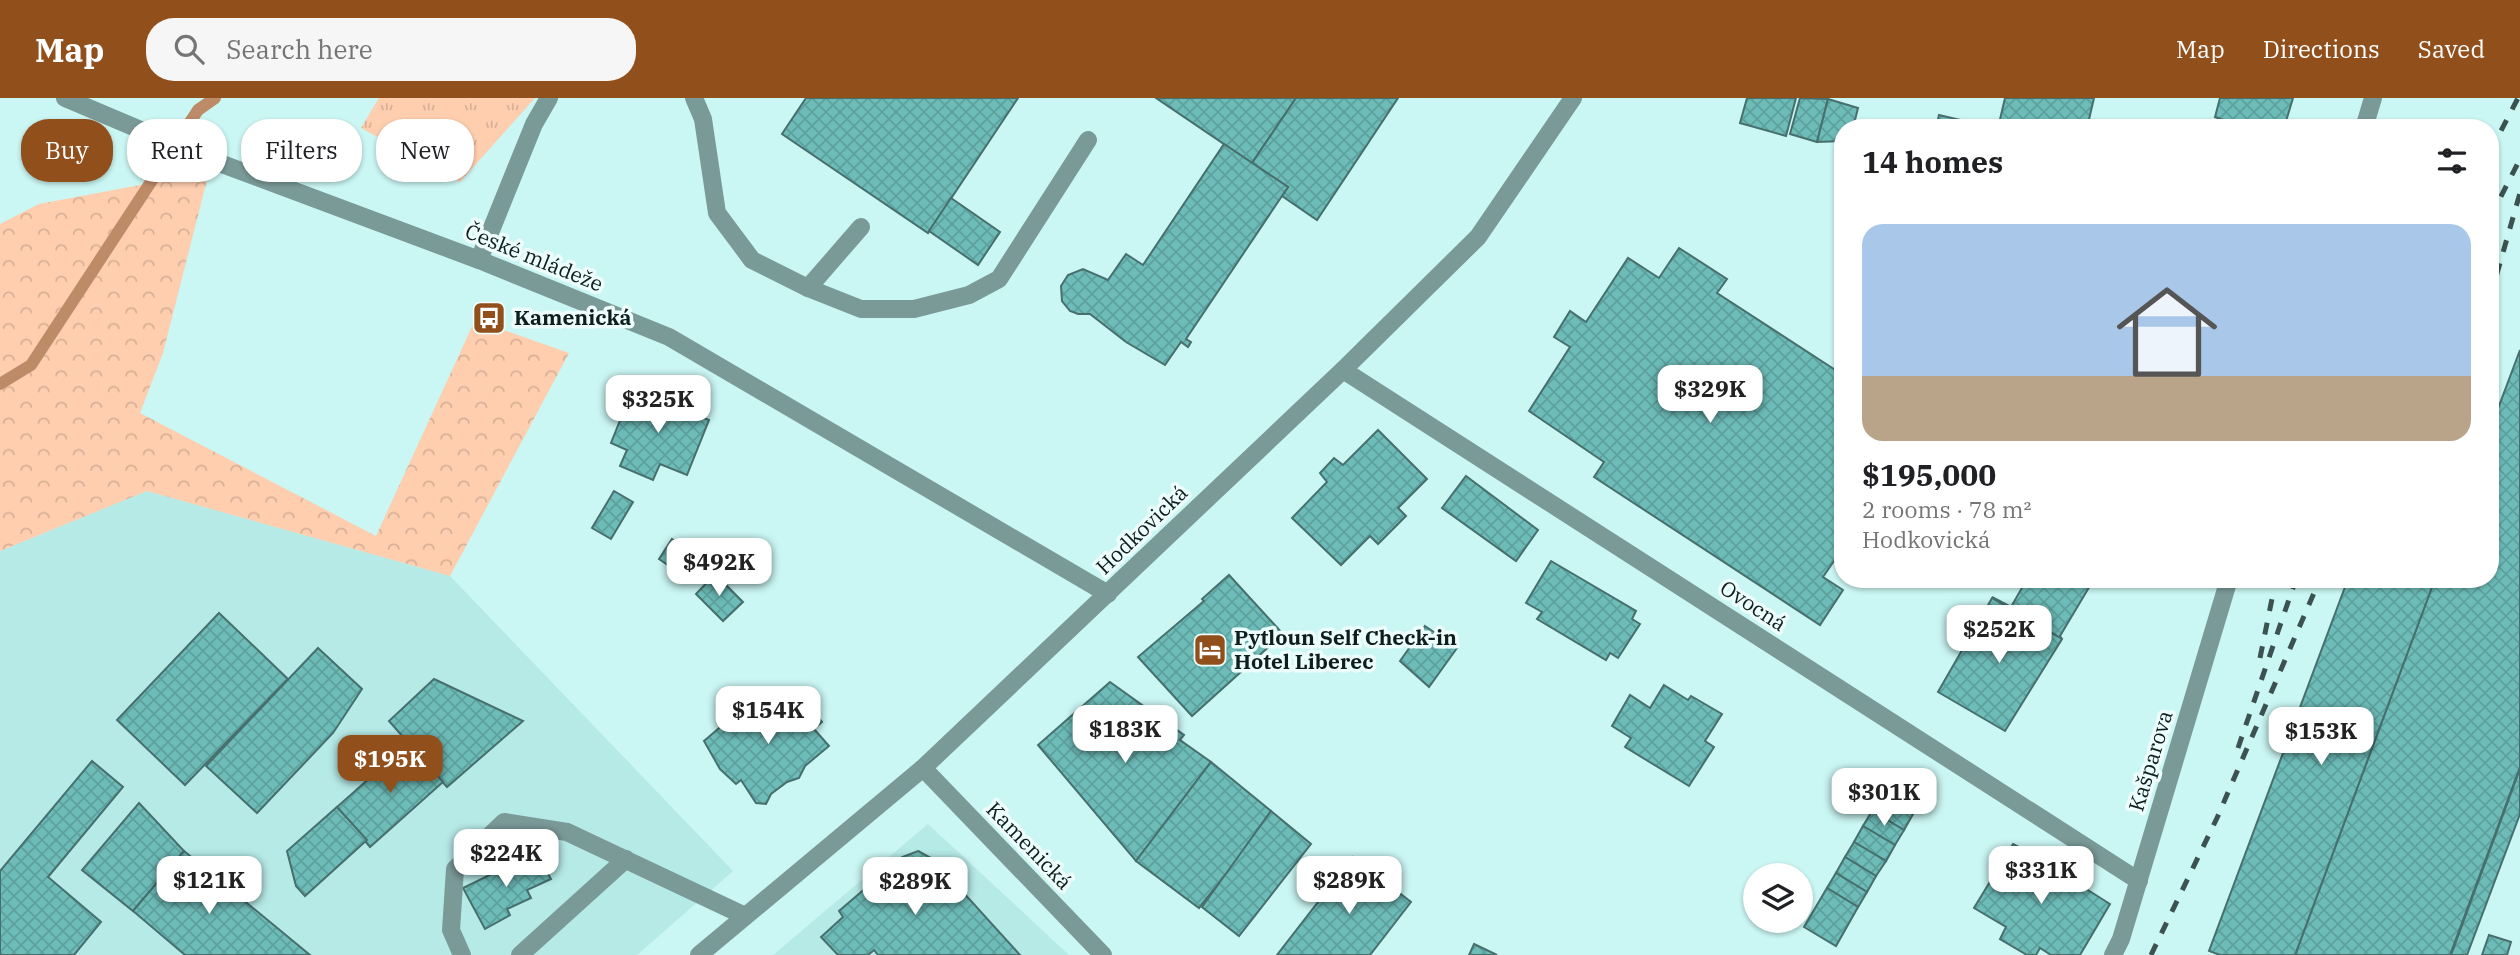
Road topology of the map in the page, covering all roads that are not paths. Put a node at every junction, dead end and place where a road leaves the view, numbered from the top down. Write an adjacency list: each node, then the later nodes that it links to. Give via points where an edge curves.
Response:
1 (65, 98): 9 (street, České mládeže, via 214,161)
2 (549, 98): 9 (street)
3 (694, 98): 10 (street, via 703,118 718,213 752,260)
4 (1573, 98): 11 (street, Hodkovická, via 1478,237)
5 (2373, 98): 6 (street)
6 (2367, 119)
7 (1088, 140): 10 (street, via 999,279 969,295 914,309 861,309)
8 (861, 227): 10 (street)
9 (479, 260): 13 (street, České mládeže, via 669,337)
10 (808, 288)
11 (1343, 370): 13 (street, Hodkovická); 16 (street, Ovocná)
12 (2226, 588): 16 (street, Kašparova)
13 (1108, 594): 14 (street, Hodkovická)
14 (923, 768): 17 (street, Hodkovická); 21 (street, Kamenická)
15 (626, 859): 17 (street); 18 (street, via 567,832 504,822 455,869 451,930); 19 (street)
16 (2139, 881): 22 (street, Kašparova)
17 (745, 916): 20 (street, Hodkovická)
18 (462, 955)
19 (520, 955)
20 (699, 955)
21 (1103, 955)
22 (2113, 955)

